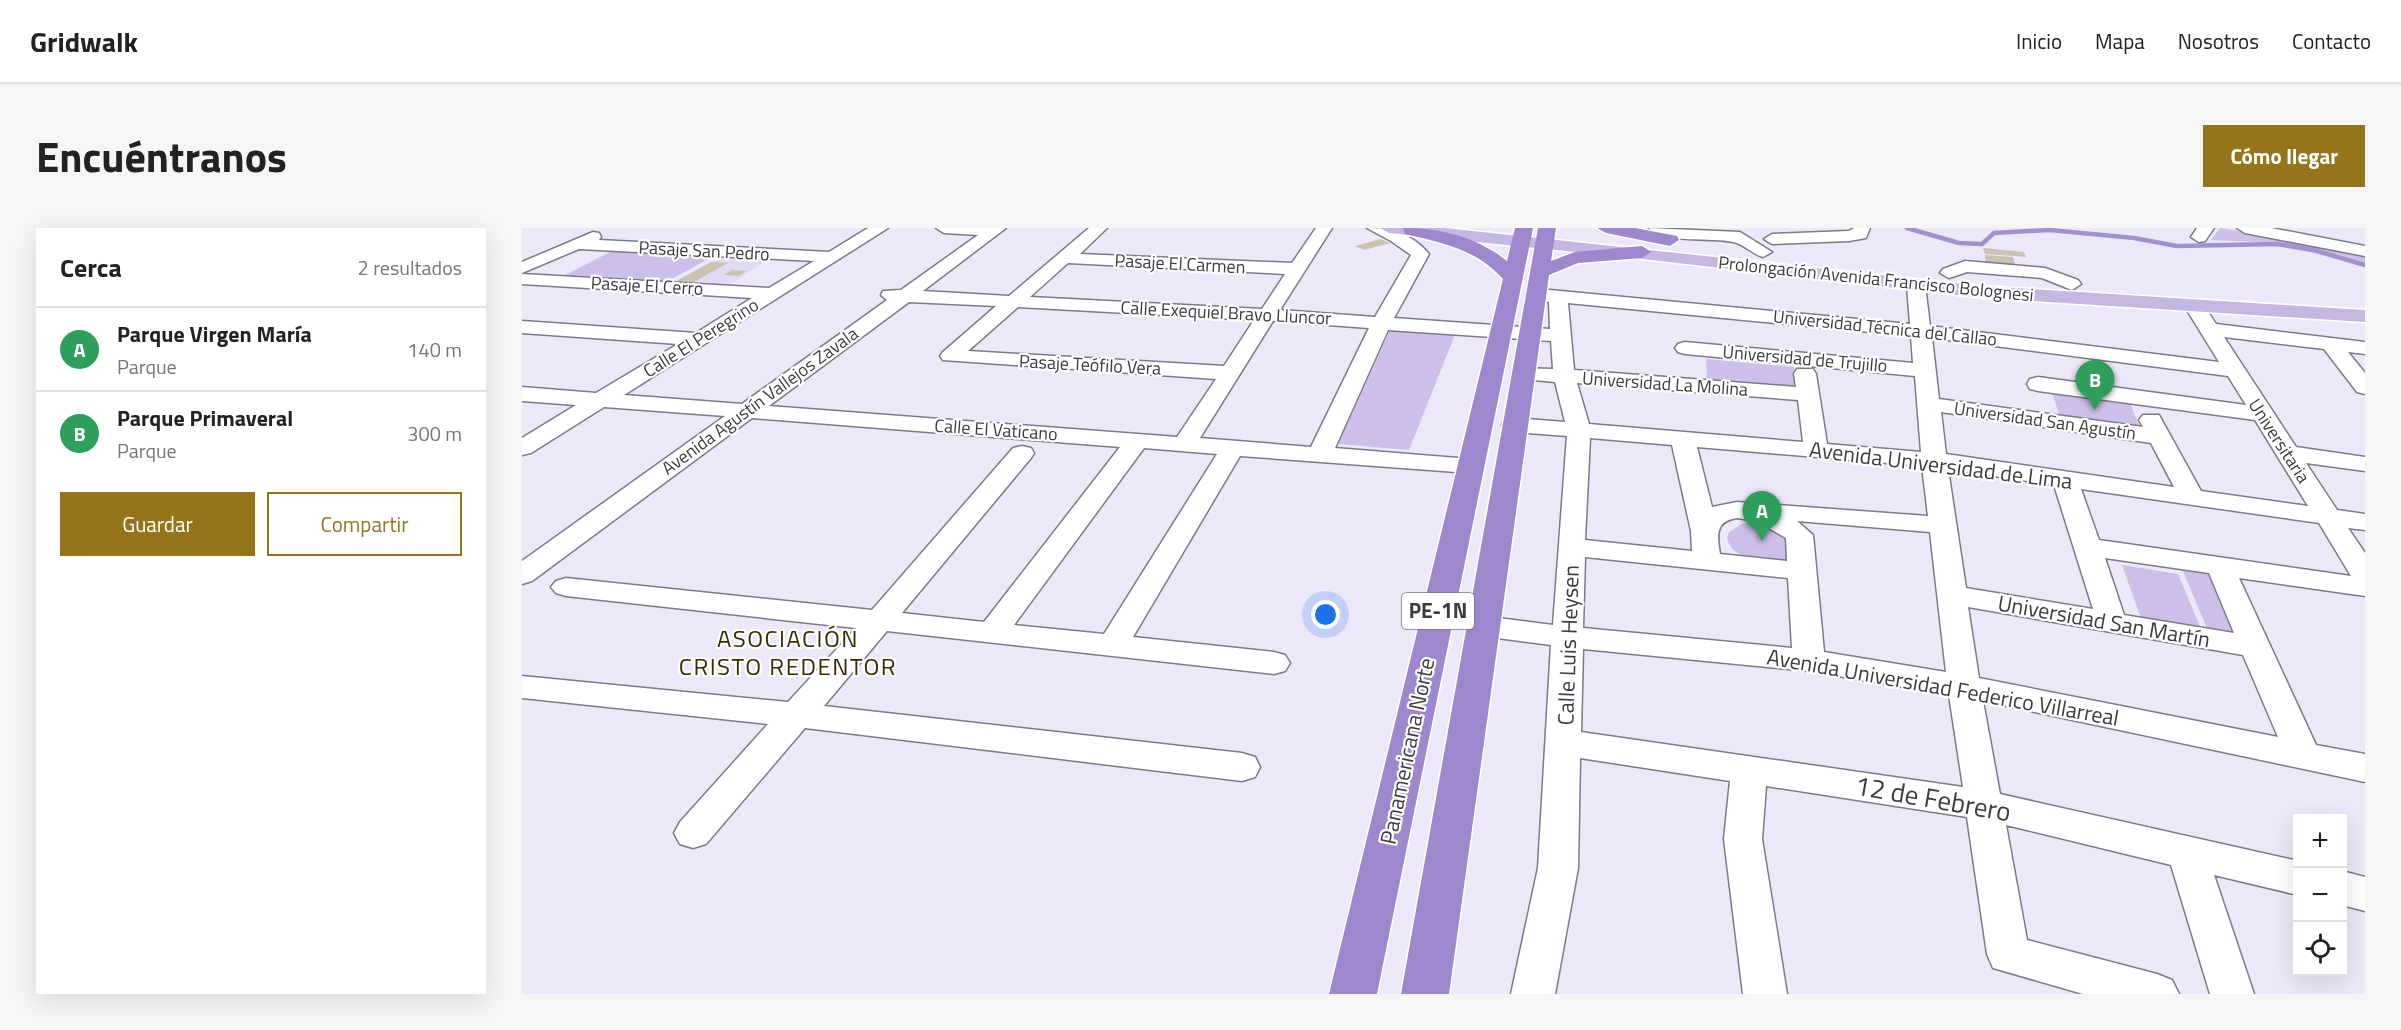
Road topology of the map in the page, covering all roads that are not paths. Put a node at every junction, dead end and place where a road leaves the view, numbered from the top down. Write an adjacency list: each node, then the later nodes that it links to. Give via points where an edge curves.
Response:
1 (612, 228): 17 (street)
2 (880, 228): 22 (street, Calle El Peregrino)
3 (944, 228): 12 (street)
4 (1099, 228): 23 (street)
5 (1324, 228): 26 (street)
6 (1356, 228): 24 (street)
7 (1375, 228): 24 (street, via 1412,246 1420,254)
8 (1389, 228): 13 (main road, Prolongación Avenida Francisco Bolognesi)
9 (1606, 228): 15 (highway)
10 (1862, 228): 16 (street, via 1860,234 1849,236)
11 (2245, 228): 18 (street)
12 (988, 229): 31 (street, Avenida Agustín Vallejos Zavala)
13 (1411, 230): 14 (main road, Prolongación Avenida Francisco Bolognesi); 21 (highway, via 1475,248 1504,266)
14 (1469, 231): 21 (main road, Prolongación Avenida Francisco Bolognesi)
15 (1666, 234): 16 (main road, Prolongación Avenida Francisco Bolognesi); 21 (main road, Prolongación Avenida Francisco Bolognesi)
16 (1772, 243): 32 (main road, Prolongación Avenida Francisco Bolognesi, via 1948,273 2072,284)
17 (576, 244): 19 (street, Pasaje San Pedro); 25 (street)
18 (2365, 251)
19 (724, 252): 22 (street, Pasaje San Pedro); 29 (street)
20 (1642, 252): 21 (main road, Prolongación Avenida Francisco Bolognesi); 21 (highway, via 1575,258); 28 (main road, Prolongación Avenida Francisco Bolognesi)
21 (1537, 256): 35 (street, Universidad Técnica del Callao); 42 (highway, Panamericana Norte / PE-1N); 42 (street, Calle Luis Heysen)
22 (832, 257): 30 (street, Calle El Peregrino)
23 (1064, 258): 26 (street, Pasaje El Carmen); 33 (street)
24 (1415, 262): 38 (street)
25 (522, 268)
26 (1297, 269): 36 (street)
27 (522, 279): 29 (street, Pasaje El Cerro)
28 (1916, 285): 34 (main road, Prolongación Avenida Francisco Bolognesi); 41 (street)
29 (660, 287): 30 (street, Pasaje El Cerro)
30 (772, 294): 43 (street, Calle El Peregrino)
31 (898, 295): 33 (street, Calle Exequiel Bravo Lluncor); 62 (street, Avenida Agustín Vallejos Zavala)
32 (2365, 299)
33 (1014, 301): 36 (street, Calle Exequiel Bravo Lluncor); 51 (street, Pasaje Teófilo Vera, via 950,356)
34 (2195, 307): 37 (main road, Prolongación Avenida Francisco Bolognesi); 40 (street, Universitaria)
35 (1680, 308): 41 (street, Universidad Técnica del Callao); 46 (street)
36 (1266, 315): 38 (street, Calle Exequiel Bravo Lluncor); 51 (street)
37 (2365, 316)
38 (1382, 322): 42 (street, Calle Exequiel Bravo Lluncor); 76 (street)
39 (522, 327): 43 (street)
40 (2208, 329): 45 (street); 49 (street, Universitaria)
41 (1921, 331): 44 (street, Universidad Técnica del Callao); 50 (street)
42 (1530, 333): 52 (highway, Panamericana Norte / PE-1N); 53 (street, Calle Luis Heysen); 79 (highway, Panamericana Norte / PE-1N)
43 (700, 339): 60 (street, Calle El Peregrino)
44 (2023, 343): 49 (street, Universidad Técnica del Callao); 54 (street)
45 (2330, 343): 47 (street); 56 (street)
46 (1685, 348): 48 (street, Universidad de Trujillo); 55 (street)
47 (2365, 348)
48 (1803, 359): 50 (street, Universidad de Trujillo); 58 (street)
49 (2234, 370): 63 (street, Universitaria)
50 (1925, 371): 61 (street)
51 (1229, 373): 70 (street)
52 (1523, 373): 53 (street, Universidad La Molina); 65 (highway, Panamericana Norte / PE-1N)
53 (1564, 376): 55 (street, Universidad La Molina); 66 (street, Calle Luis Heysen)
54 (2038, 384): 59 (street); 64 (street)
55 (1689, 386): 58 (street, Universidad La Molina)
56 (2365, 387)
57 (522, 394): 60 (street, Calle El Vaticano)
58 (1807, 394): 73 (street)
59 (2137, 398): 63 (street); 67 (street)
60 (601, 400): 62 (street, Calle El Vaticano); 71 (street, Calle El Peregrino)
61 (1929, 404): 64 (street, Universidad San Agustín); 77 (street)
62 (738, 410): 69 (street, Calle El Vaticano); 89 (street, Avenida Agustín Vallejos Zavala); 93 (street, Avenida Agustín Vallejos Zavala)
63 (2262, 414): 75 (street, Universitaria)
64 (2048, 421): 67 (street, Universidad San Agustín)
65 (1515, 425): 66 (street, Avenida Universidad de Lima); 100 (highway, Panamericana Norte / PE-1N)
66 (1579, 431): 68 (street, Avenida Universidad de Lima); 87 (street, Calle Luis Heysen)
67 (2161, 437): 81 (street)
68 (1683, 440): 73 (street, Avenida Universidad de Lima); 84 (street)
69 (1137, 441): 70 (street, Calle El Vaticano); 101 (street)
70 (1184, 444): 72 (street, Calle El Vaticano)
71 (522, 448)
72 (1233, 448): 76 (street, Calle El Vaticano); 103 (street)
73 (1816, 450): 77 (street, Avenida Universidad de Lima)
74 (1022, 453): 98 (street)
75 (2287, 453): 78 (street); 83 (street, Universitaria)
76 (1320, 454): 79 (street, Calle El Vaticano)
77 (1934, 460): 80 (street, Avenida Universidad de Lima); 86 (street)
78 (2365, 464)
79 (1470, 466): 121 (highway, Panamericana Norte / PE-1N)
80 (2065, 479): 81 (street, Avenida Universidad de Lima); 88 (street)
81 (2192, 497): 83 (street, Avenida Universidad de Lima)
82 (1756, 512): 84 (street, via 1738,511); 86 (street); 92 (street, via 1788,524 1799,535)
83 (2328, 517): 85 (street, Avenida Universidad de Lima); 94 (street, Universitaria)
84 (1701, 521): 90 (street)
85 (2365, 522)
86 (1943, 525): 97 (street)
87 (1571, 547): 90 (street); 102 (street, Calle Luis Heysen)
88 (2089, 547): 91 (street); 99 (street)
89 (522, 555)
90 (1707, 560): 92 (street)
91 (2220, 566): 95 (street); 104 (street)
92 (1802, 571): 105 (street)
93 (522, 575)
94 (2365, 575)
95 (2365, 586)
96 (566, 587): 98 (street)
97 (1952, 595): 99 (street, Universidad San Martín); 107 (street)
98 (879, 621): 101 (street); 109 (street)
99 (2112, 623): 104 (street, Universidad San Martín)
100 (1482, 626): 102 (street, Avenida Universidad Federico Villarreal); 122 (highway, Panamericana Norte / PE-1N)
101 (992, 633): 103 (street)
102 (1568, 637): 105 (street, Avenida Universidad Federico Villarreal); 110 (street, Calle Luis Heysen)
103 (1112, 647): 106 (street)
104 (2256, 647): 111 (street)
105 (1809, 660): 107 (street, Avenida Universidad Federico Villarreal)
106 (1274, 663)
107 (1964, 686): 111 (street, Avenida Universidad Federico Villarreal); 115 (street)
108 (522, 687): 109 (street)
109 (796, 716): 112 (street); 116 (street)
110 (1565, 743): 114 (street, 12 de Febrero); 123 (street, Calle Luis Heysen, via 1558,868)
111 (2303, 755): 113 (street, Avenida Universidad Federico Villarreal)
112 (1242, 767)
113 (2365, 768)
114 (1749, 769): 115 (street, 12 de Febrero); 124 (street, via 1743,838)
115 (1983, 806): 117 (street, 12 de Febrero); 125 (street, via 2008,954)
116 (693, 833)
117 (2187, 852): 118 (street, 12 de Febrero); 126 (street)
118 (2293, 877)
119 (2347, 889): 120 (street)
120 (2365, 894)
121 (1353, 994)
122 (1425, 994)
123 (1533, 994)
124 (1765, 994)
125 (2157, 994)
126 (2232, 994)

